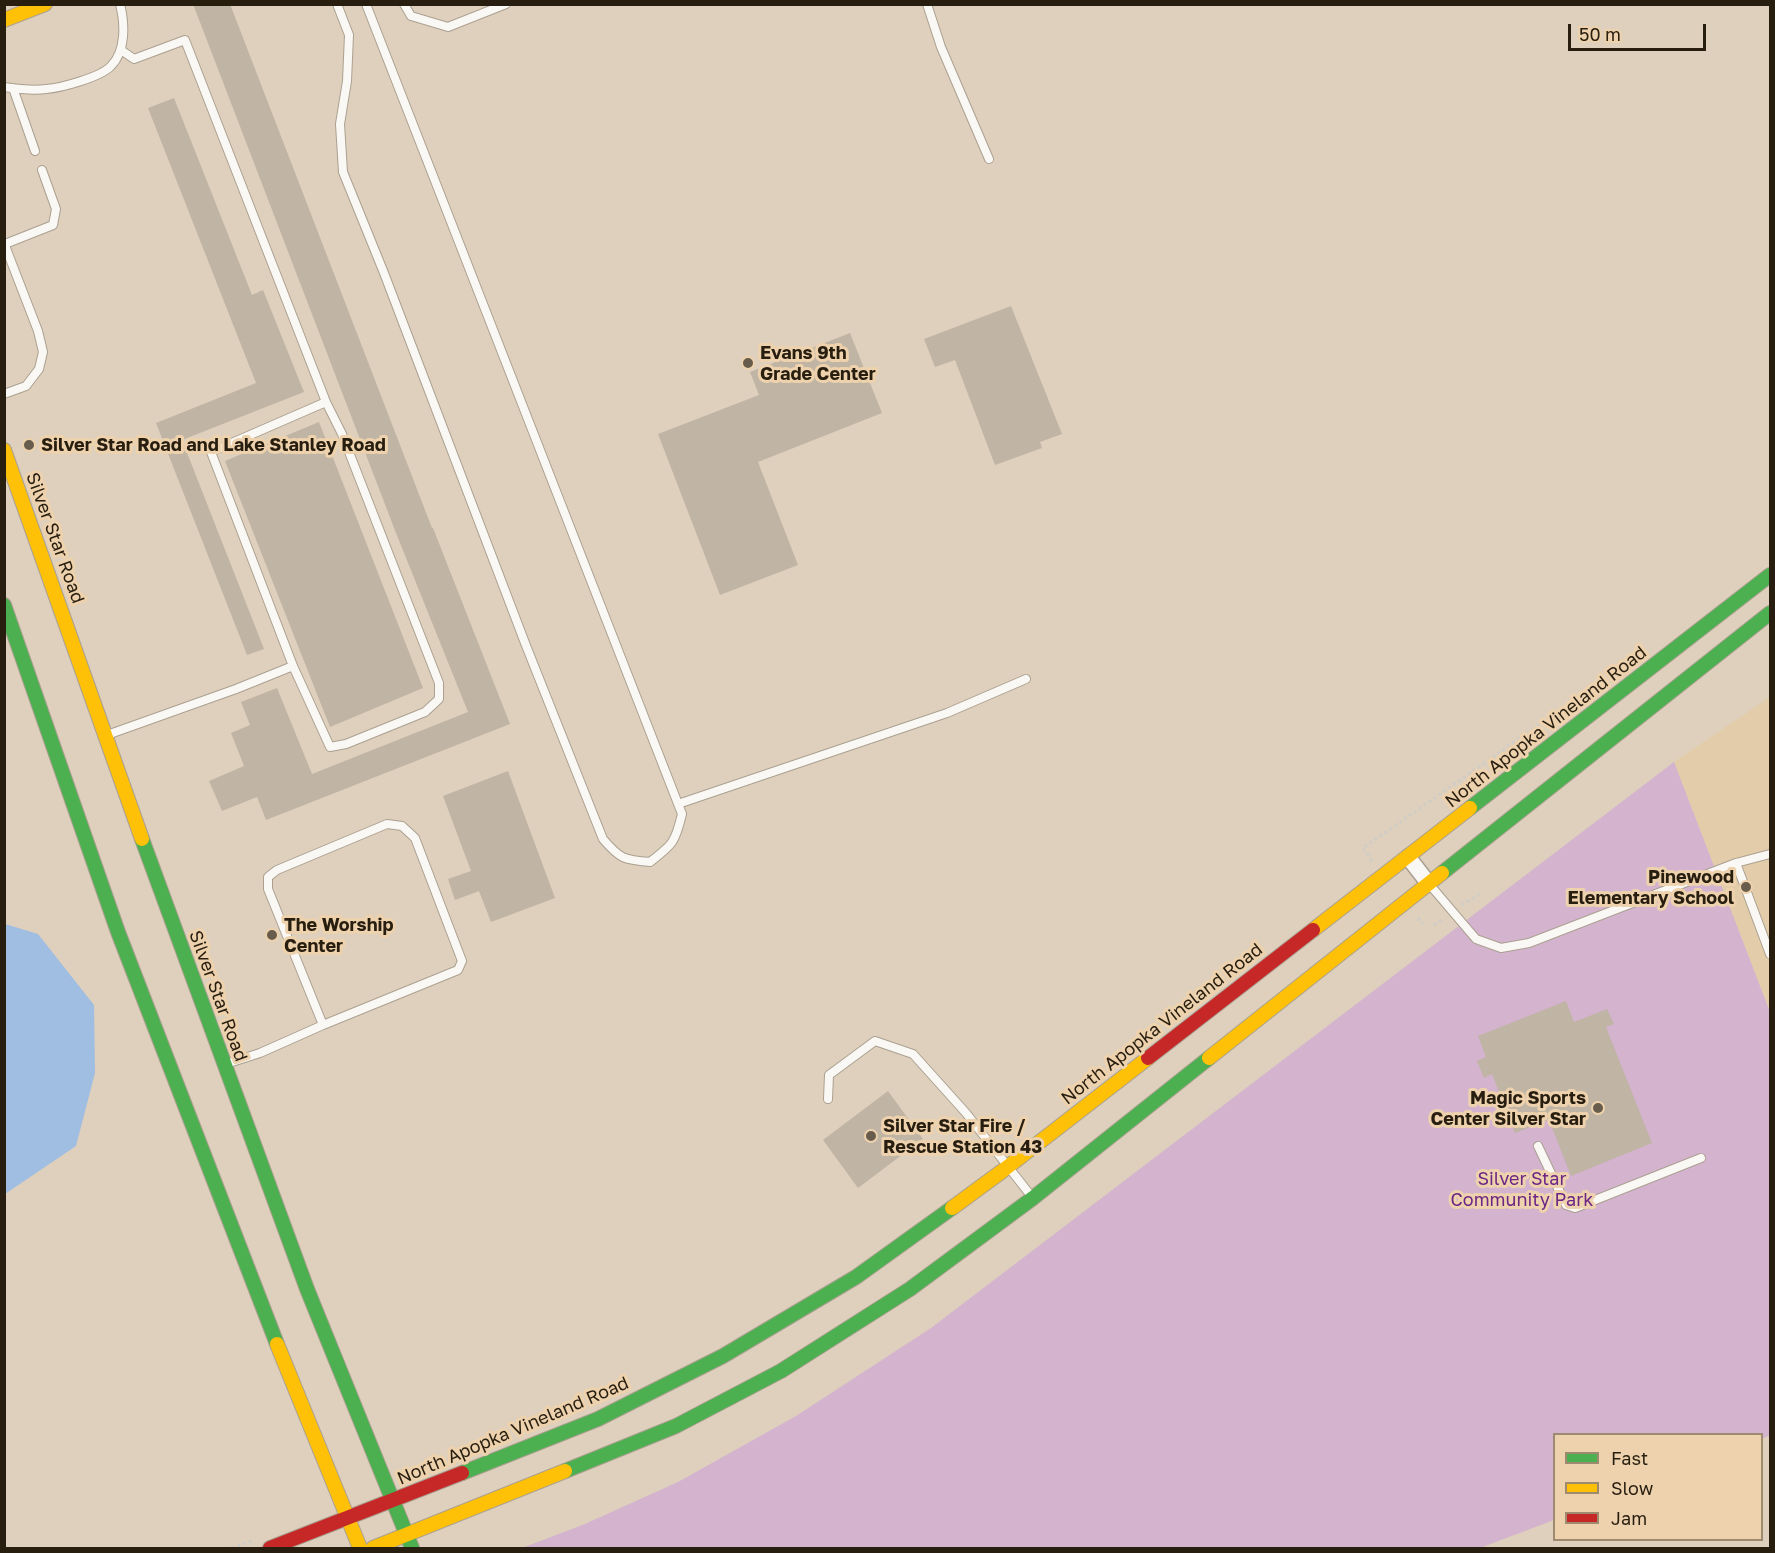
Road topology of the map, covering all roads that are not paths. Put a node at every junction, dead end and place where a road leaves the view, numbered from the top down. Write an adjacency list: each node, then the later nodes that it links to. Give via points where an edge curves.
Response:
1 (45, 4): 8 (main road)
2 (120, 4): 9 (lane)
3 (338, 4): 24 (lane, via 349,35 340,124 343,172 603,839 616,854 650,862 670,847 677,833 681,814)
4 (366, 4): 24 (lane)
5 (404, 4): 6 (lane, via 411,16 448,27)
6 (506, 4)
7 (927, 4): 12 (lane)
8 (4, 20)
9 (121, 50): 10 (lane, via 110,67 91,77 46,89); 16 (lane, via 134,59 184,40)
10 (9, 87): 11 (lane)
11 (35, 151)
12 (989, 159)
13 (42, 170): 14 (lane, via 56,209 53,225)
14 (5, 244): 15 (lane, via 44,352 39,369 26,386)
15 (4, 394)
16 (326, 402): 21 (lane, via 211,452); 21 (lane, via 439,683 439,699 425,712 330,747)
17 (4, 450): 23 (main road, Silver Star Road)
18 (1770, 575): 26 (main road, North Apopka Vineland Road)
19 (4, 605): 38 (main road, via 118,932)
20 (1770, 613): 28 (main road)
21 (293, 666): 23 (lane)
22 (1026, 679): 24 (lane, via 947,712)
23 (106, 735): 31 (main road, Silver Star Road)
24 (678, 804)
25 (1770, 854): 27 (lane)
26 (1408, 856): 28 (street); 35 (main road, North Apopka Vineland Road)
27 (1736, 862): 28 (lane, via 1529,944 1501,948 1476,939); 29 (lane)
28 (1429, 884): 36 (main road)
29 (1770, 954)
30 (323, 1025): 30 (lane, via 458,970 462,961 415,838 402,826 387,824 268,877 268,889); 31 (lane)
31 (224, 1064): 37 (main road, Silver Star Road, via 307,1289)
32 (828, 1099): 35 (lane, via 829,1075 875,1041 913,1054)
33 (1538, 1146): 34 (lane, via 1566,1205 1575,1208)
34 (1701, 1158)
35 (1008, 1167): 36 (lane); 37 (main road, North Apopka Vineland Road, via 856,1277 723,1356 598,1419)
36 (1033, 1198): 39 (main road, via 910,1289 781,1371 676,1426)
37 (393, 1501): 38 (main road, North Apopka Vineland Road); 39 (main road, Silver Star Road)
38 (346, 1518): 40 (main road, North Apopka Vineland Road); 41 (main road)
39 (409, 1542): 42 (main road)
40 (270, 1548)
41 (360, 1548)
42 (373, 1548)

